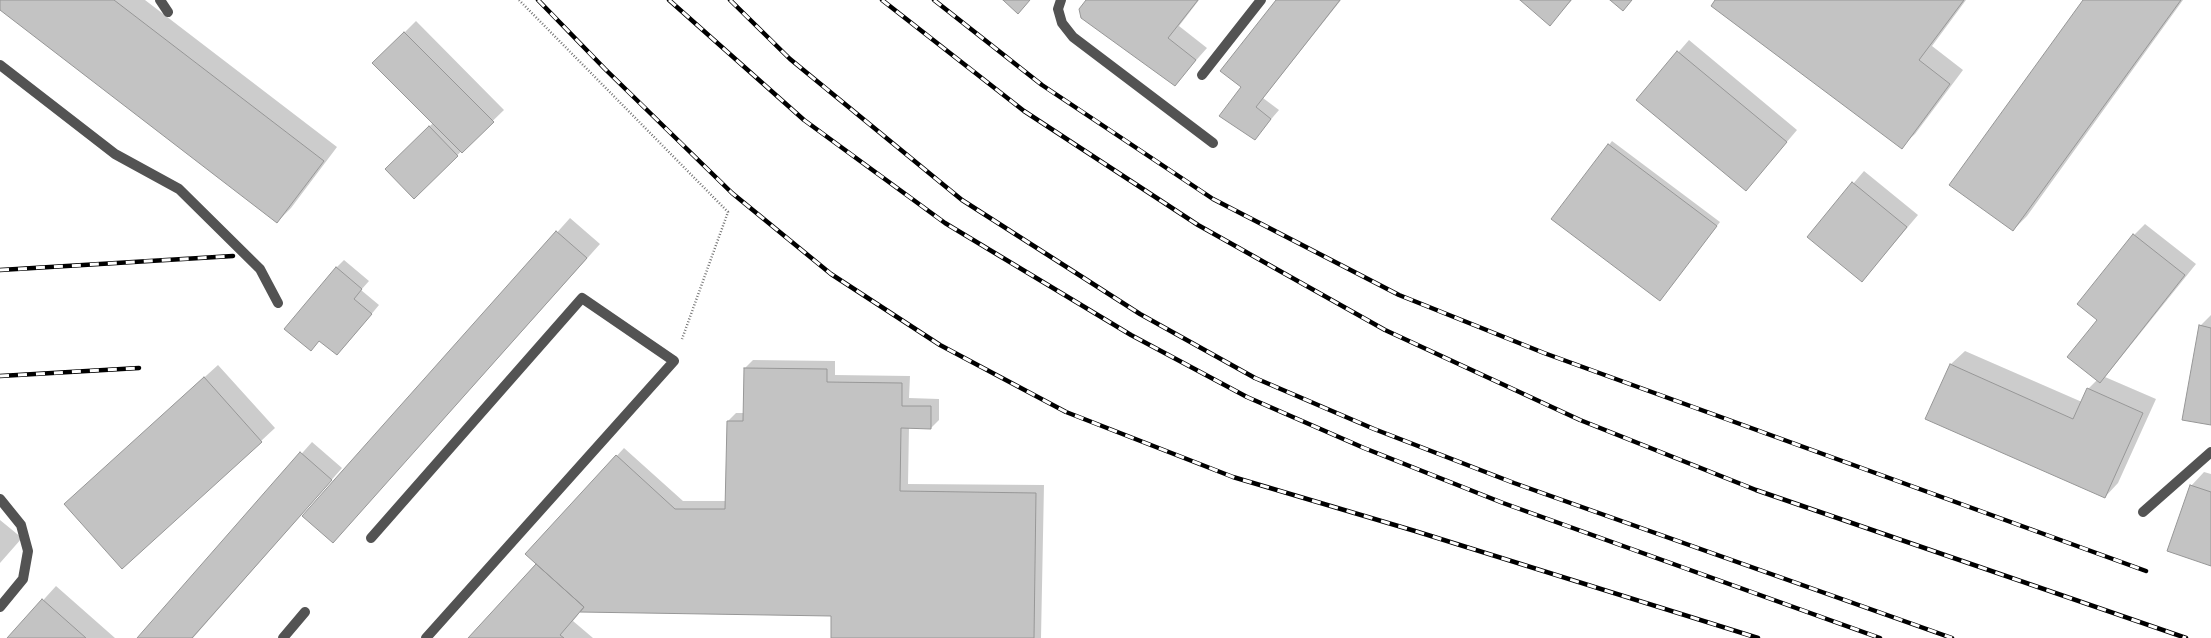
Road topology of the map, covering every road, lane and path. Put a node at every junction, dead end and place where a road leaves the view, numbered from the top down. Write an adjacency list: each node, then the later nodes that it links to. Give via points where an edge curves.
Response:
1 (160, 0): 5 (lane)
2 (519, 0): 10 (path, via 728,212)
3 (1061, 0): 8 (lane, via 1058,9 1062,23 1073,37)
4 (1261, 0): 7 (lane)
5 (168, 12)
6 (0, 65): 9 (lane, via 115,154 179,189 260,270)
7 (1202, 75)
8 (1213, 143)
9 (278, 303)
10 (674, 361): 14 (lane, via 582,298); 18 (lane)
11 (2211, 452): 13 (lane)
12 (0, 499): 15 (lane, via 21,524 28,552 24,579)
13 (2143, 512)
14 (371, 538)
15 (0, 606)
16 (305, 612): 17 (lane)
17 (283, 638)
18 (426, 638)

